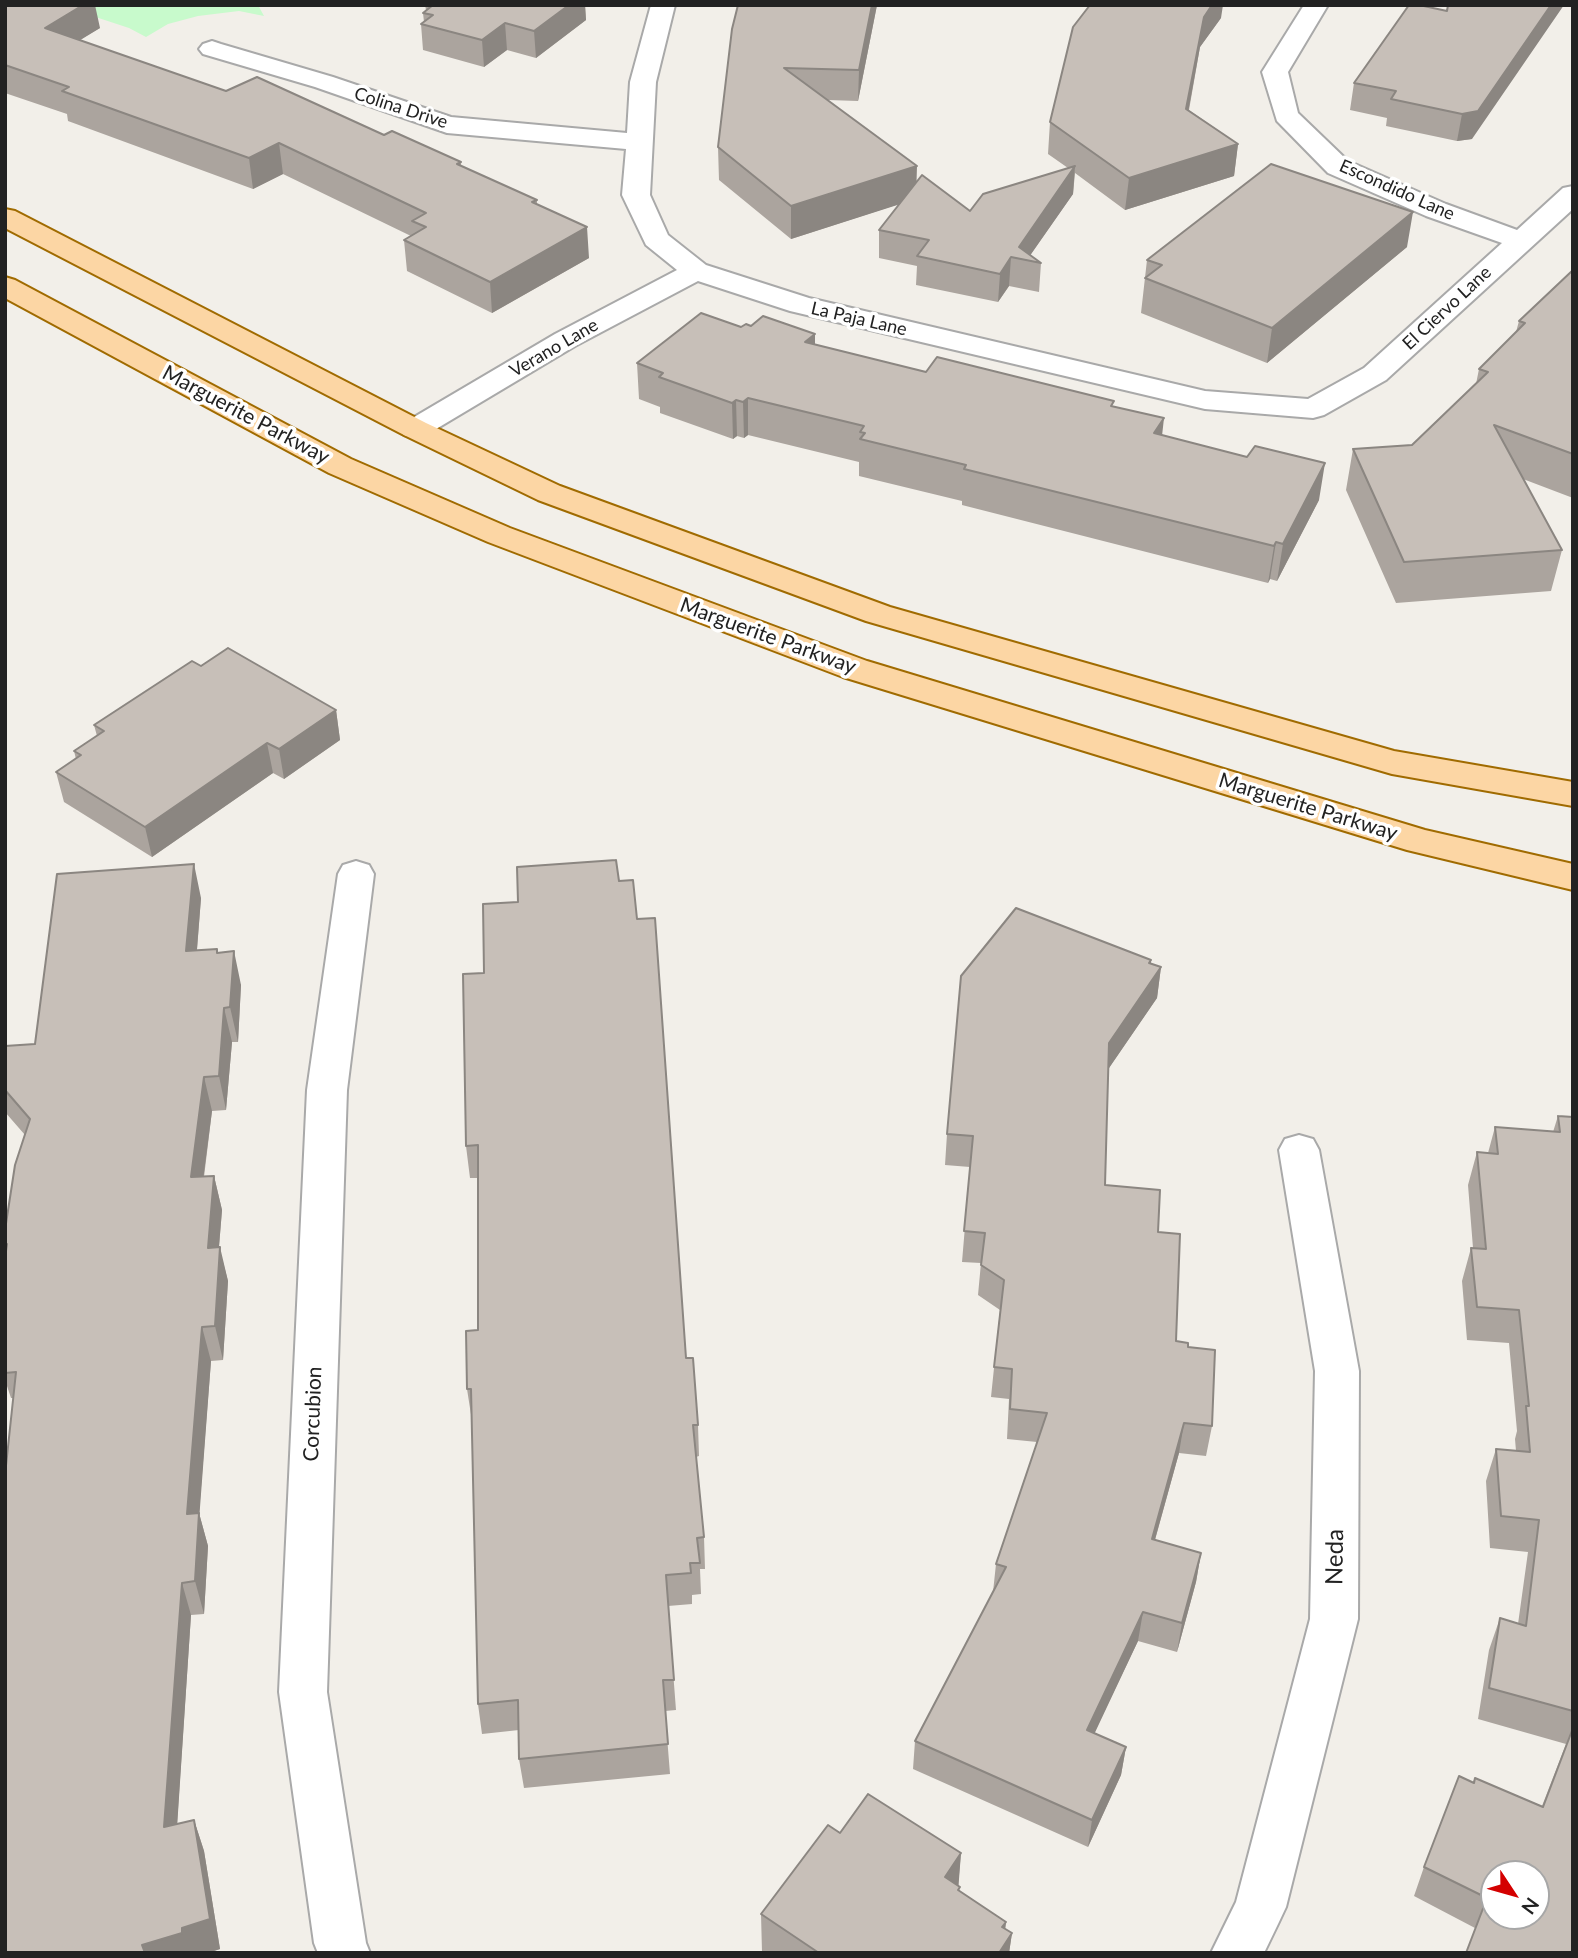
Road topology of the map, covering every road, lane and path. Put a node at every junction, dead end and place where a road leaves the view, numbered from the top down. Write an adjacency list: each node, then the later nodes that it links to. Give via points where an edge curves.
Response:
1 (663, 5): 4 (street, La Paja Lane, via 643,82)
2 (1316, 5): 7 (street, Escondido Lane, via 1275,72 1286,115 1338,167)
3 (212, 49): 4 (street, Colina Drive, via 447,125)
4 (637, 142): 8 (street, La Paja Lane, via 636,195 656,239)
5 (1573, 194): 7 (street, El Ciervo Lane)
6 (5, 218): 11 (main road)
7 (1520, 240): 10 (street, El Ciervo Lane, via 1375,374)
8 (696, 271): 10 (street, La Paja Lane, via 800,305 1205,400); 11 (street, Verano Lane, via 565,340)
9 (5, 286): 14 (main road, Marguerite Parkway, via 340,466 499,536 855,669 1420,841)
10 (1312, 409)
11 (415, 429): 12 (main road, via 550,493 878,614 1392,762)
12 (1573, 794)
13 (356, 874): 16 (street, Corcubion, via 327,1090 303,1692)
14 (1573, 877)
15 (1299, 1150): 17 (street, Neda, via 1337,1371 1334,1619 1260,1907)
16 (344, 1953)
17 (1237, 1953)

